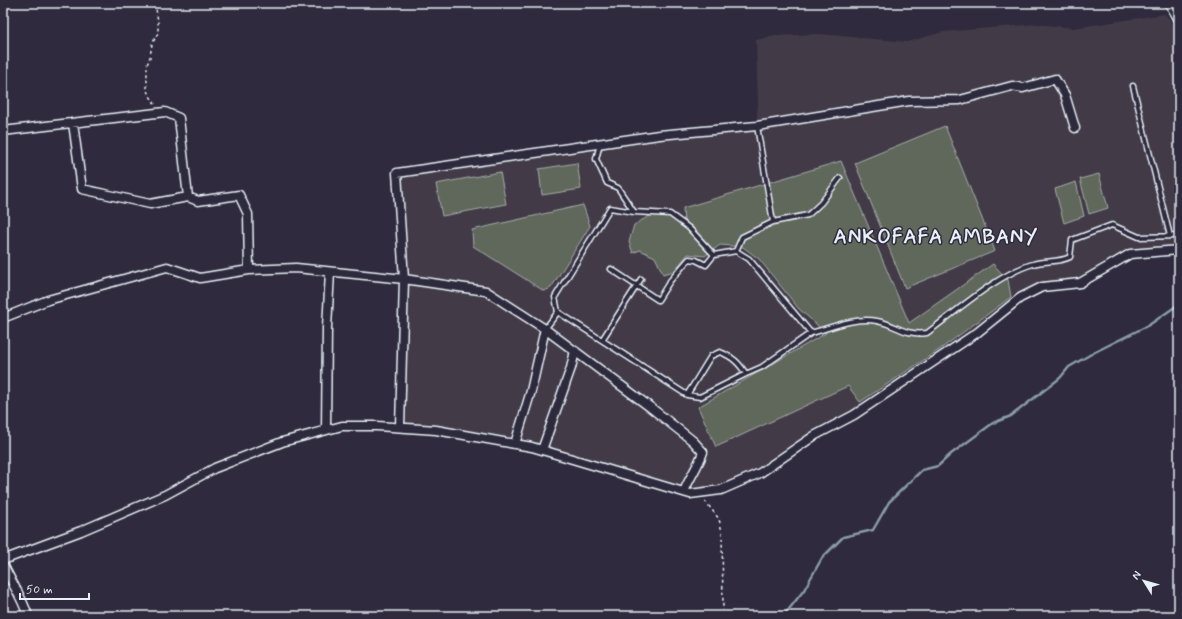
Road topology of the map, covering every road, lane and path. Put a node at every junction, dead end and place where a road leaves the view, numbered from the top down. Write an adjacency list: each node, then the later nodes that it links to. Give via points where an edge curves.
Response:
1 (155, 3): 5 (path, via 158,33 146,65 147,91)
2 (1171, 3): 3 (street)
3 (1179, 17)
4 (1133, 86): 15 (lane)
5 (161, 112): 6 (street); 12 (street, via 180,118)
6 (73, 123): 9 (street); 12 (street, via 82,189 150,204)
7 (757, 126): 8 (street, via 909,101 960,100 1012,86 1023,88 1055,79 1064,95); 10 (street, via 659,135); 14 (lane)
8 (1075, 128)
9 (3, 131)
10 (600, 144): 13 (lane, via 596,159 607,183 618,188); 23 (street, via 397,173)
11 (840, 178): 14 (lane, via 808,215)
12 (188, 197): 21 (street, via 198,200 239,195 248,214)
13 (634, 212): 19 (lane, via 670,214 689,228); 26 (lane, via 610,208 555,297)
14 (773, 222): 18 (lane, via 742,237)
15 (1170, 236): 16 (lane); 29 (lane, via 1139,237 1112,225 1072,240 1070,257 1034,264 1005,277 927,333 914,335 878,321 859,319)
16 (1179, 236)
17 (1179, 250): 39 (street, via 1130,254 1080,282 1042,287 1020,298 978,332 854,415 814,436 760,473 721,490)
18 (736, 251): 19 (lane); 29 (lane, via 749,259)
19 (714, 255): 25 (lane, via 706,265 689,258 658,300)
20 (611, 269): 25 (lane)
21 (249, 270): 22 (street, via 296,268); 27 (street, via 200,278 167,267 48,300)
22 (330, 272): 23 (street); 35 (street)
23 (404, 279): 28 (street, via 486,291); 34 (street)
24 (641, 279): 25 (lane)
25 (636, 286): 30 (lane)
26 (558, 312): 28 (lane); 30 (lane)
27 (3, 318)
28 (545, 329): 31 (street); 36 (street, via 531,391)
29 (812, 333): 32 (lane)
30 (602, 340): 33 (lane)
31 (575, 351): 37 (street); 38 (street, via 693,441 703,452)
32 (746, 374): 33 (lane, via 700,397); 33 (lane, via 739,363 720,352 711,356)
33 (687, 395)
34 (400, 427): 35 (street, via 342,426); 36 (street, via 436,430)
35 (326, 430): 40 (street, via 282,442 214,468 164,496)
36 (515, 444): 37 (street)
37 (542, 450): 38 (street)
38 (684, 492): 39 (street)
39 (699, 493): 42 (path, via 719,519 722,532)
40 (3, 560)
41 (3, 564): 43 (street)
42 (723, 610)
43 (28, 616)

